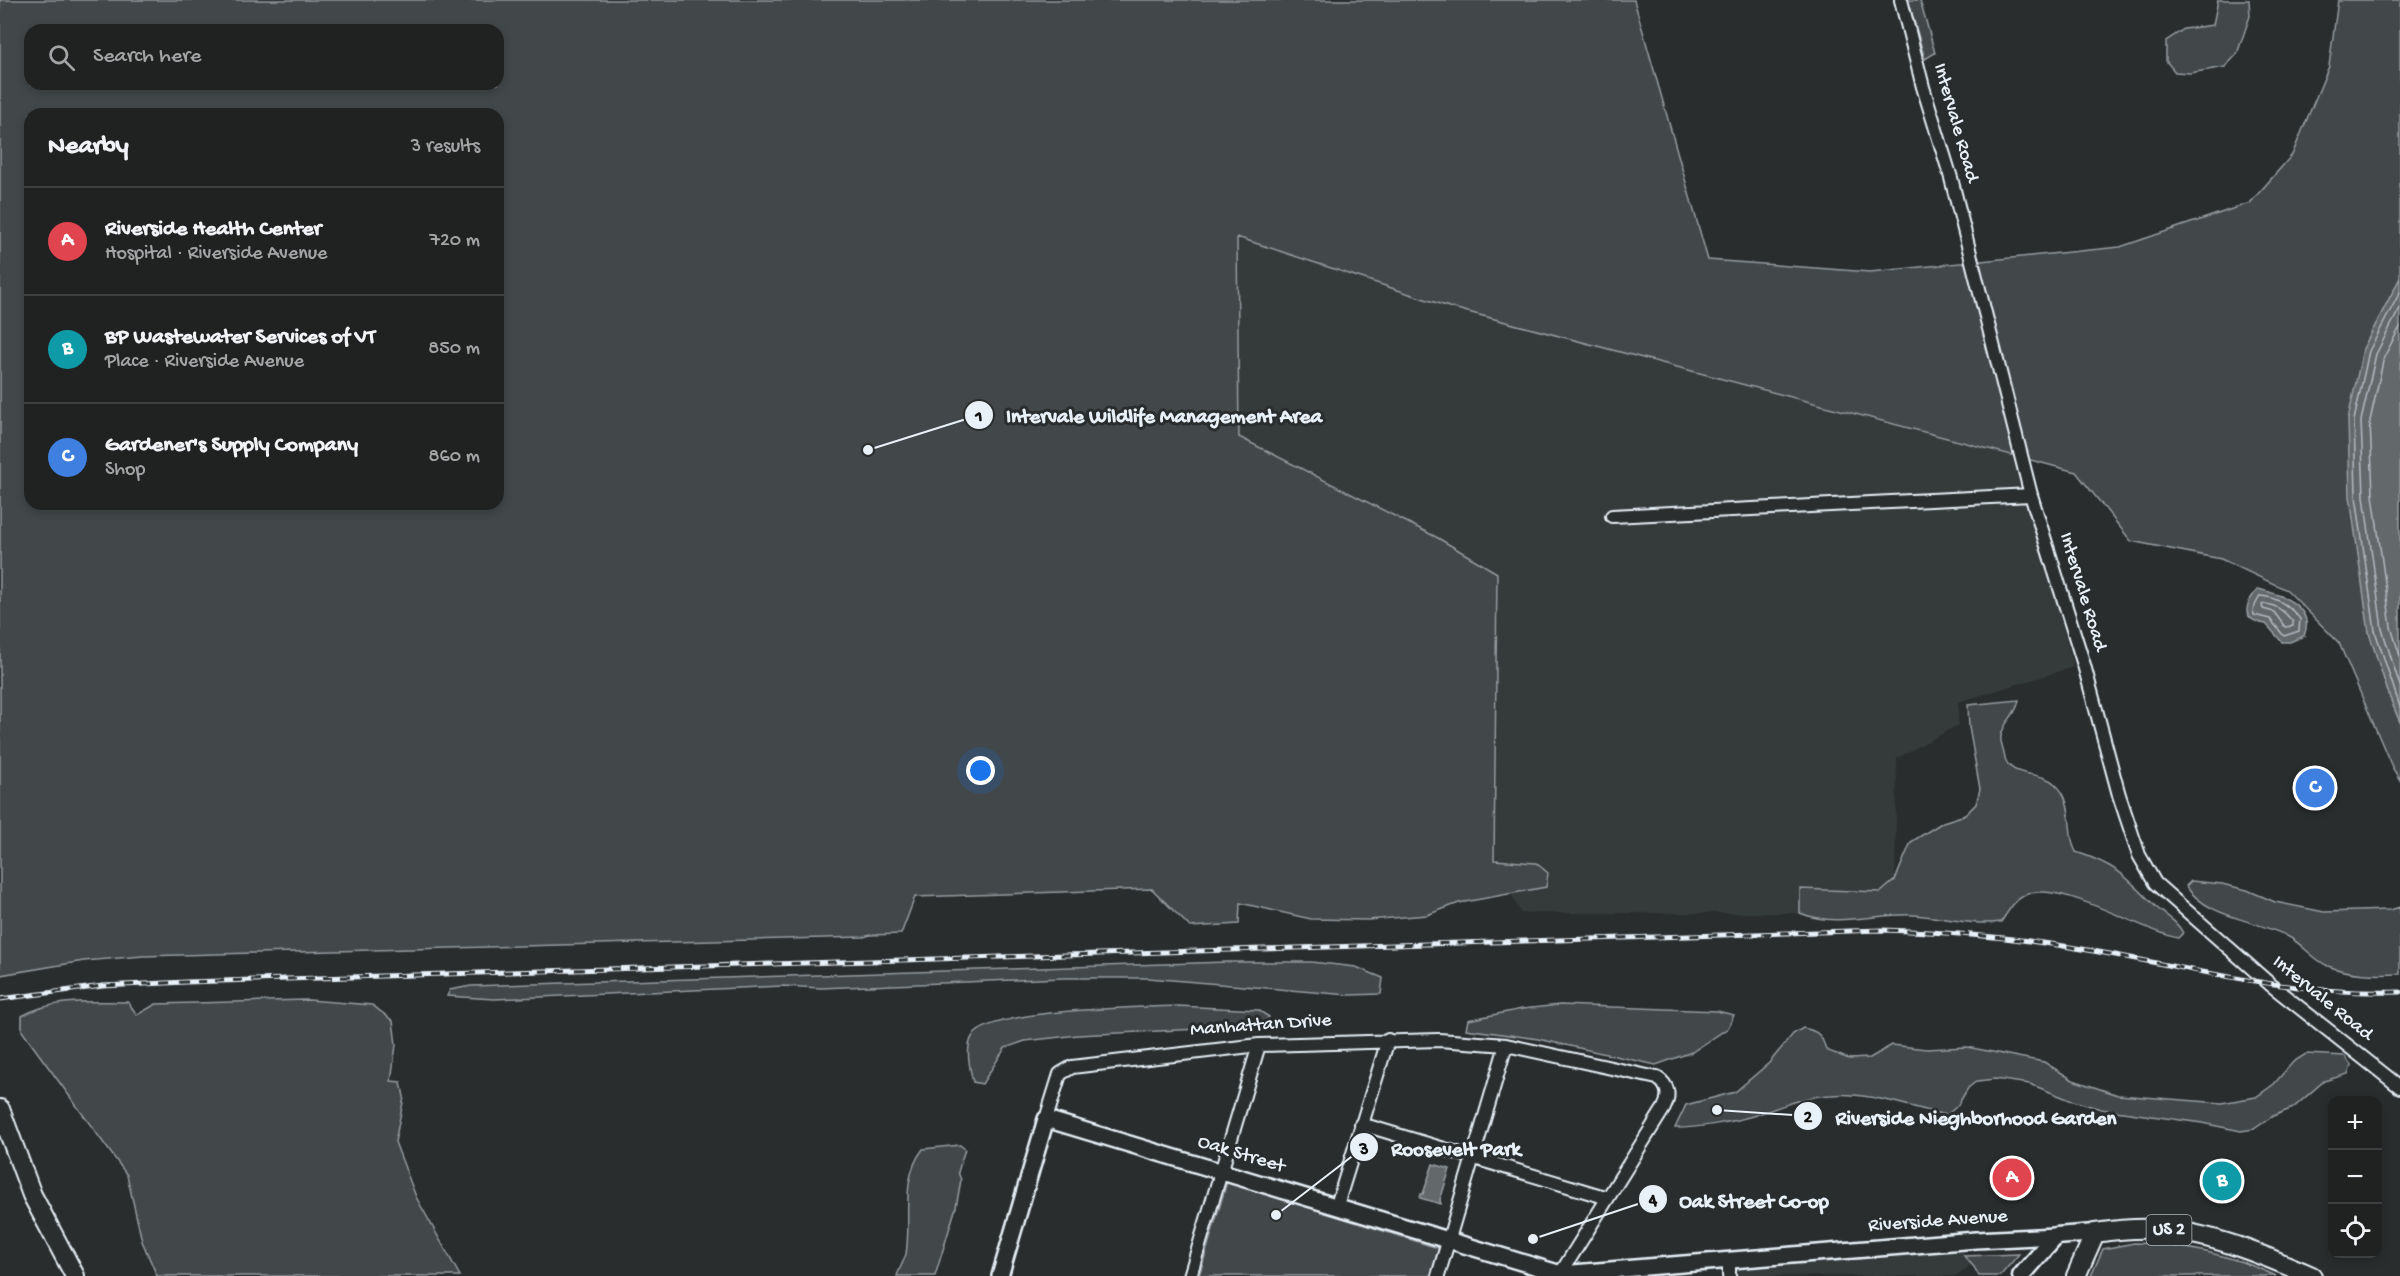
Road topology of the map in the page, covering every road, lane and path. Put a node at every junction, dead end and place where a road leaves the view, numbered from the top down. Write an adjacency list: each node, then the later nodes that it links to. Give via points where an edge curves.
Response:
1 (1901, 0): 2 (street, Intervale Road, via 1951,178)
2 (2031, 495): 3 (street); 7 (street, Intervale Road, via 2085,665 2127,821 2139,855 2155,883 2271,985)
3 (1611, 516)
4 (1388, 1040): 5 (street, Manhattan Drive); 6 (street, Manhattan Drive); 10 (street)
5 (1259, 1045): 9 (street, Manhattan Drive, via 1071,1067 1060,1074); 12 (street)
6 (1506, 1045): 11 (street); 13 (street, Manhattan Drive, via 1652,1077 1664,1083 1668,1092 1664,1108)
7 (2400, 1087)
8 (0, 1109): 20 (main road, via 32,1195)
9 (1046, 1119): 12 (street, Oak Street); 21 (street, Manhattan Drive)
10 (1361, 1124): 11 (street); 14 (street)
11 (1473, 1157): 13 (street); 17 (street)
12 (1222, 1171): 14 (street, Oak Street); 22 (street)
13 (1608, 1198): 19 (street)
14 (1337, 1205): 17 (street, Oak Street)
15 (2095, 1233): 16 (main road, Riverside Avenue); 25 (main road); 26 (main road, Riverside Avenue / US 2, via 2177,1231 2241,1249)
16 (2056, 1236): 18 (street, Riverside Avenue, via 1976,1240); 24 (main road)
17 (1449, 1239): 19 (street, Oak Street); 23 (street)
18 (1729, 1268): 19 (street, Riverside Avenue)
19 (1560, 1275)
20 (75, 1276)
21 (1000, 1276)
22 (1190, 1276)
23 (1438, 1276)
24 (2020, 1276)
25 (2076, 1276)
26 (2312, 1276)

